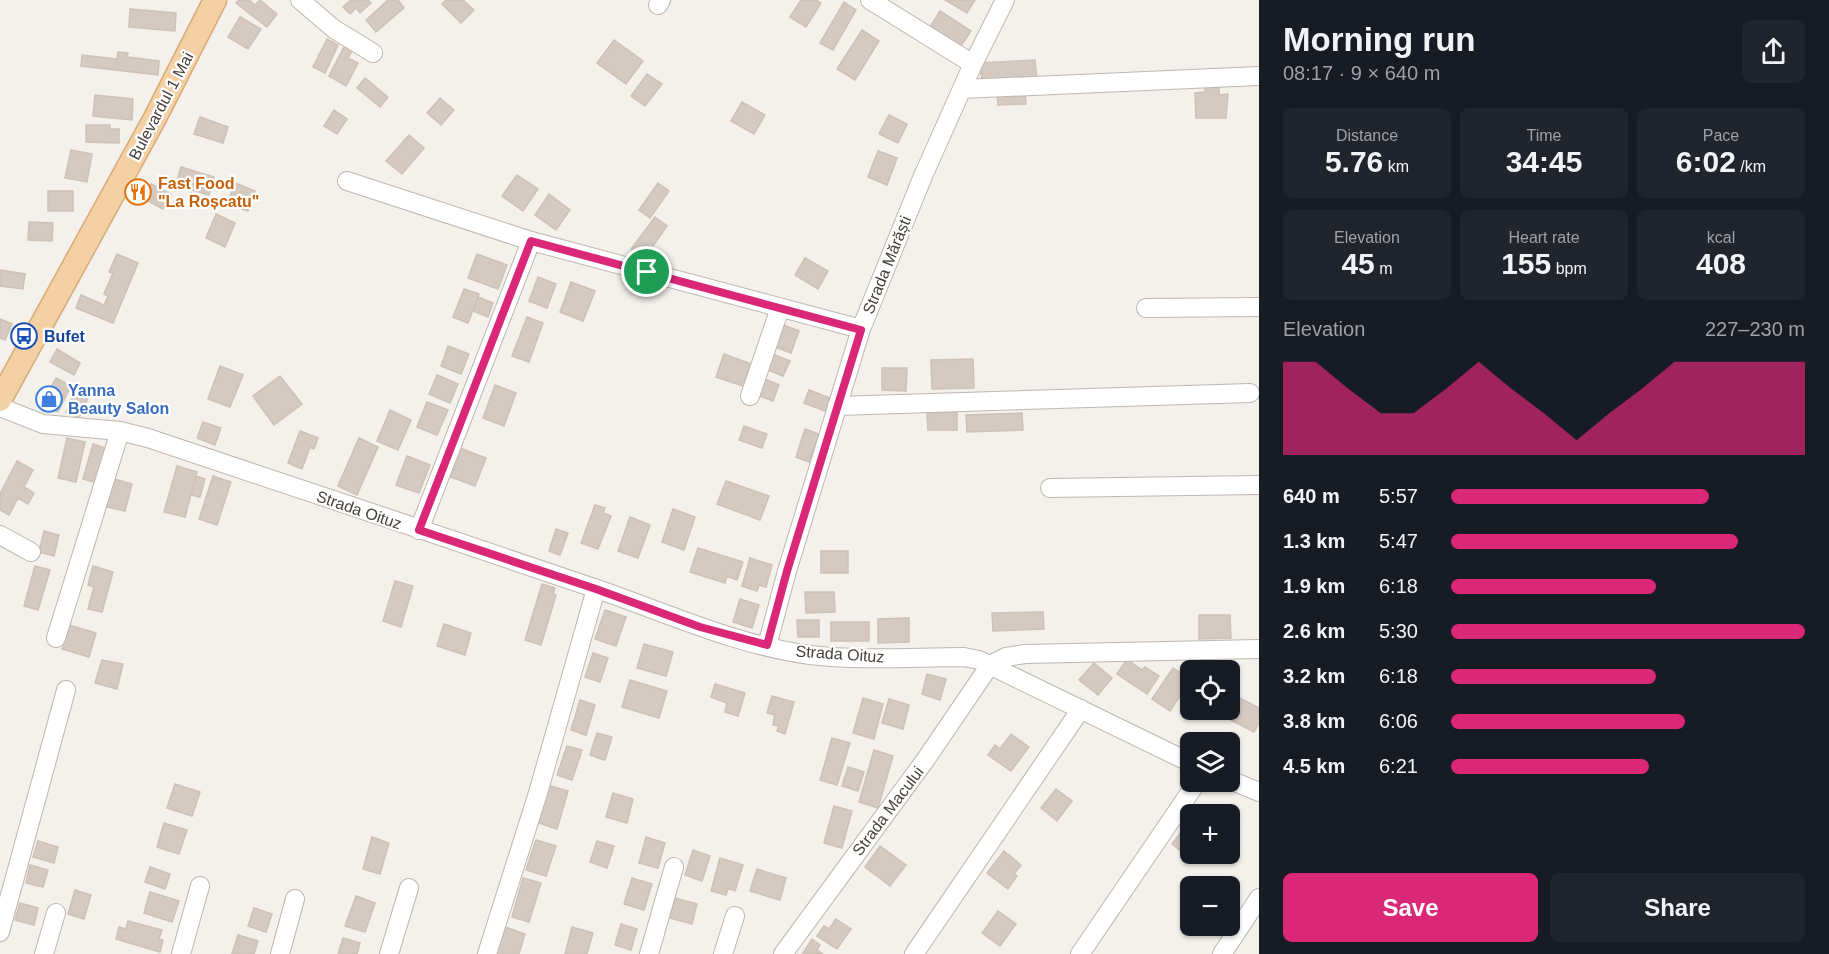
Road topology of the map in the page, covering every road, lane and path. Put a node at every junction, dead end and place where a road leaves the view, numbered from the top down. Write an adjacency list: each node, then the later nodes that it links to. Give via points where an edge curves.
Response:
1 (215, 0): 17 (main road, Bulevardul 1 Mai, via 155,118)
2 (300, 0): 5 (street, via 334,29)
3 (870, 0): 6 (street)
4 (1005, 0): 6 (street, Strada Mărăști)
5 (373, 53)
6 (973, 64): 8 (street, Strada Mărăști)
7 (1259, 75): 8 (street)
8 (962, 89): 14 (street, Strada Mărăști)
9 (347, 181): 10 (street)
10 (531, 241): 12 (street); 23 (street)
11 (1259, 307): 13 (street)
12 (780, 308): 14 (street); 16 (street)
13 (1146, 308)
14 (861, 330): 18 (street, Strada Mărăști)
15 (1250, 393): 18 (street)
16 (750, 396)
17 (0, 400)
18 (837, 406): 28 (street, Strada Mărăști)
19 (0, 407): 20 (street, Strada Oituz, via 43,424)
20 (120, 431): 23 (street, Strada Oituz); 27 (street)
21 (1259, 485): 22 (street)
22 (1050, 488)
23 (419, 530): 26 (street, Strada Oituz)
24 (0, 535): 25 (street)
25 (31, 552)
26 (596, 589): 28 (street, Strada Oituz, via 700,627); 49 (street)
27 (56, 638)
28 (767, 645): 30 (street, Strada Oituz, via 844,657 964,657)
29 (1259, 649): 30 (street, via 1025,654)
30 (990, 665): 32 (street, Strada Oituz); 52 (street, Strada Macului)
31 (66, 690): 44 (street)
32 (1081, 709): 33 (street, Strada Oituz); 53 (street)
33 (1180, 758)
34 (1240, 784): 35 (street)
35 (1258, 790)
36 (1190, 792): 54 (street)
37 (674, 867): 50 (street)
38 (200, 886): 46 (street)
39 (408, 888): 48 (street)
40 (1259, 898): 55 (street)
41 (295, 899): 47 (street)
42 (56, 913): 45 (street)
43 (735, 916): 51 (street)
44 (0, 932)
45 (44, 954)
46 (181, 954)
47 (280, 954)
48 (389, 954)
49 (488, 954)
50 (649, 954)
51 (723, 954)
52 (783, 954)
53 (914, 954)
54 (1080, 954)
55 (1222, 954)

